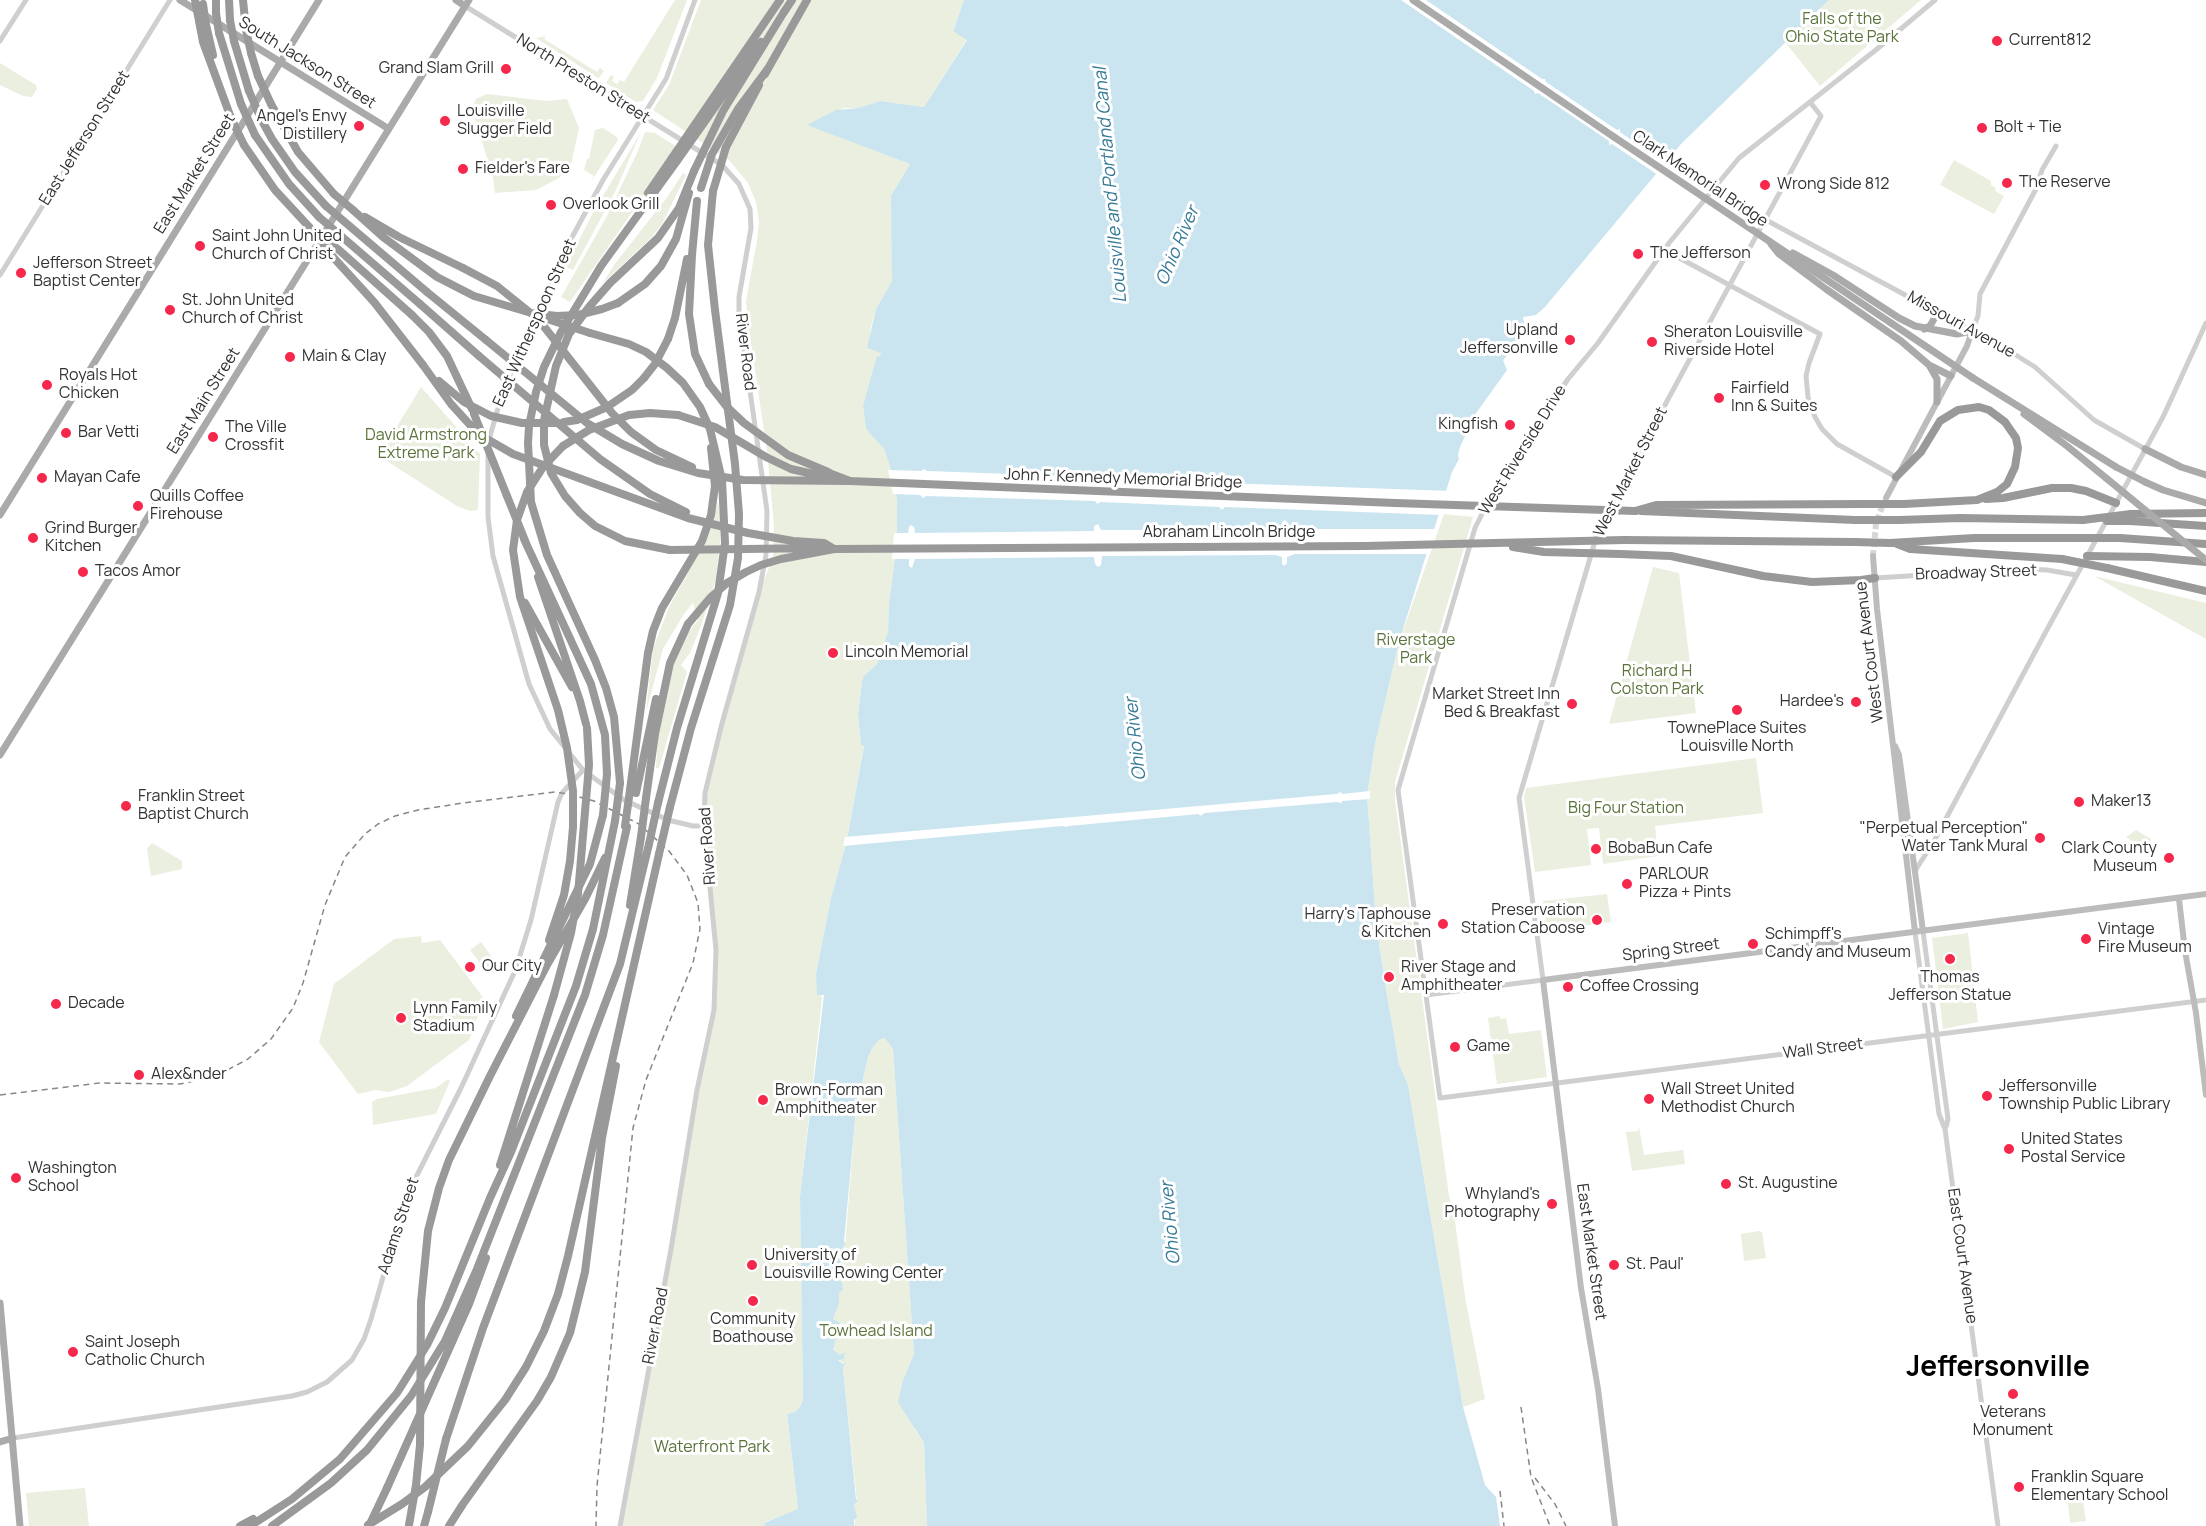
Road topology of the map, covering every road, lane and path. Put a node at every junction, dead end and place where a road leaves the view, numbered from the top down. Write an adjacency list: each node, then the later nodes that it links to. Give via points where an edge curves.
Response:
1 (26, 0): 20 (street)
2 (170, 0): 36 (street, East Jefferson Street)
3 (180, 0): 21 (main road, South Jackson Street)
4 (195, 0): 19 (highway, bridge)
5 (216, 0): 64 (highway, bridge, via 219,33 255,135 289,184 319,217 616,472 668,504)
6 (229, 0): 51 (highway, bridge, via 234,42 261,118 289,164 326,206 566,408 605,434 659,461)
7 (243, 0): 31 (highway, bridge, via 251,53 271,104 298,152)
8 (319, 0): 21 (main road, East Market Street)
9 (456, 0): 17 (main road)
10 (696, 0): 24 (street, East Witherspoon Street, via 670,71)
11 (780, 0): 28 (highway, bridge)
12 (792, 0): 18 (highway)
13 (807, 0): 22 (highway)
14 (1413, 0): 34 (main road, Clark Memorial Bridge, bridge)
15 (1935, 0): 23 (street, West Riverside Drive)
16 (203, 2): 19 (highway, bridge)
17 (467, 3): 24 (street, North Preston Street); 25 (main road, East Main Street)
18 (784, 12): 28 (highway, bridge); 29 (highway, bridge, via 723,111)
19 (203, 23): 33 (highway, bridge, via 203,42 244,145 275,190)
20 (0, 41)
21 (280, 62): 25 (main road, South Jackson Street); 61 (main road, East Market Street)
22 (767, 70): 30 (highway, bridge, via 712,154); 90 (highway, bridge, via 726,147 713,190 708,245 735,464 738,558 730,605 670,807)
23 (1810, 102): 32 (street, West Market Street, via 1821,116); 35 (street, West Riverside Drive, via 1739,158)
24 (643, 116): 27 (street, North Preston Street); 81 (street, East Witherspoon Street, via 570,241 503,391 488,445 490,541 529,684 550,729)
25 (389, 129): 80 (main road, East Main Street)
26 (2056, 146): 42 (street, via 1980,294)
27 (701, 153): 83 (street, River Road, via 730,172 750,209 739,313 767,530 759,592 707,778)
28 (675, 159): 84 (highway, bridge, via 557,341 536,392 529,426 531,502 547,555 595,660 614,717 620,783)
29 (694, 171): 39 (highway, bridge, via 668,255 645,284 618,303 578,315); 69 (highway, bridge, via 679,208 657,238 610,283 569,334 556,366 544,420 544,445 551,473 580,513 595,526 626,541 670,550)
30 (697, 201): 45 (highway, bridge, via 668,339 644,378 607,407 564,422 511,421 491,416 455,396); 50 (highway, bridge, via 688,314 695,354 709,384 727,407 788,455)
31 (353, 210): 39 (highway, via 437,276 474,296); 51 (highway, bridge, via 510,295 549,331 631,432 669,458)
32 (1766, 220): 37 (street, West Market Street); 38 (street, Missouri Avenue)
33 (312, 230): 45 (highway, bridge); 65 (highway, bridge, via 412,315 447,356)
34 (1771, 244): 41 (main road, bridge, via 1833,275); 44 (main road, via 1779,254); 47 (main road, Clark Memorial Bridge, bridge)
35 (1665, 248): 37 (street); 93 (street, West Riverside Drive, via 1523,444 1494,490 1472,537 1398,790)
36 (0, 276)
37 (1729, 285): 53 (street, via 1820,334 1806,376 1815,417 1838,444); 91 (street, West Market Street, via 1605,516 1520,793)
38 (1929, 308): 41 (main road, via 1934,321); 42 (street, Missouri Avenue)
39 (528, 312): 43 (highway, bridge)
40 (2206, 323): 49 (street)
41 (1922, 329): 42 (main road, via 1957,334)
42 (1972, 331): 46 (main road); 49 (street, Missouri Avenue, via 2035,367 2094,420)
43 (594, 334): 82 (highway, via 642,353 677,382 700,416 714,470 714,496 706,531 653,631); 96 (highway, bridge, via 646,352 683,383 700,406 710,429 722,480 725,530 721,578 708,630 677,728 625,945)
44 (1929, 364): 46 (main road); 48 (main road, via 1937,379)
45 (423, 365): 64 (highway, bridge, via 464,418 501,448)
46 (1951, 376): 48 (main road)
47 (1973, 378): 57 (main road, bridge, via 2116,467 2163,490); 72 (main road, bridge, via 2067,446)
48 (1937, 402): 53 (main road)
49 (2145, 449): 52 (main road); 58 (street)
50 (830, 473): 54 (highway, bridge); 75 (highway, bridge, via 791,469 715,427 678,416 629,415 588,430 563,446 537,475 520,510 514,540)
51 (718, 476): 54 (highway, John F. Kennedy Memorial Bridge, bridge, via 764,481)
52 (2206, 476)
53 (1896, 477): 55 (main road); 56 (highway, via 1921,452 1943,418 1968,407 1989,410 2005,422 2016,438 2015,467 2007,484 1997,492 1977,500)
54 (850, 481): 59 (highway, John F. Kennedy Memorial Bridge, bridge)
55 (1886, 498)
56 (1960, 501): 58 (highway, via 2071,488); 59 (highway, bridge, via 1656,505)
57 (2206, 502)
58 (2116, 503): 71 (street)
59 (1635, 511): 62 (highway, bridge, via 1855,520)
60 (2206, 513): 62 (highway)
61 (0, 514)
62 (2130, 518): 63 (highway)
63 (2206, 526)
64 (724, 528): 69 (highway, bridge, via 824,543)
65 (524, 539): 78 (highway); 92 (highway, bridge, via 594,690 607,774 603,815 590,864)
66 (1892, 543): 67 (highway, Abraham Lincoln Bridge, bridge, via 1624,540); 68 (highway, bridge, via 1974,538 2120,538); 76 (highway, bridge, via 1910,549 2062,559)
67 (1491, 544): 69 (highway, Abraham Lincoln Bridge, bridge); 74 (highway, bridge, via 1544,552 1671,556 1812,582)
68 (2206, 544)
69 (834, 549): 77 (highway, bridge, via 781,559 746,572 710,598)
70 (1873, 556): 74 (main road, West Court Avenue)
71 (2087, 556): 72 (highway); 73 (street)
72 (2206, 561)
73 (2076, 575): 74 (street, Broadway Street, via 2023,569); 85 (street)
74 (1875, 578): 79 (main road, West Court Avenue)
75 (516, 579): 78 (highway, bridge, via 572,689); 92 (highway, bridge, via 563,728 572,779 570,861 560,909)
76 (2206, 591)
77 (688, 624): 82 (highway, via 664,667); 96 (highway, bridge, via 665,681 627,922)
78 (586, 726): 104 (highway, bridge, via 589,765 571,933)
79 (1895, 746): 85 (main road, West Court Avenue); 89 (main road, West Court Avenue, via 1893,756)
80 (0, 755)
81 (583, 770): 83 (street, East Witherspoon Street, via 646,812); 107 (street, Adams Street, via 558,802 515,971 406,1197 371,1319 352,1360 327,1382 292,1396)
82 (633, 791): 105 (highway, bridge, via 590,980)
83 (704, 826): 118 (street, River Road, via 715,929 714,1010)
84 (610, 849): 99 (highway); 104 (highway, via 576,986)
85 (1915, 871): 88 (main road, West Court Avenue)
86 (2206, 894): 87 (main road, Spring Street)
87 (2180, 899): 88 (main road, Spring Street); 95 (main road)
88 (1923, 931): 89 (main road, Spring Street); 97 (street, East Court Avenue)
89 (1915, 932): 91 (main road, Spring Street); 98 (street, East Court Avenue)
90 (638, 951): 115 (highway, via 568,1256 544,1331 505,1400 468,1446 425,1487); 117 (highway, via 602,1138 585,1272 570,1333 537,1401)
91 (1543, 980): 93 (street, Spring Street); 100 (main road, East Market Street)
92 (527, 990): 99 (highway)
93 (1426, 995): 102 (street, West Riverside Drive)
94 (2206, 1000): 95 (street, Wall Street)
95 (2192, 1002): 97 (street, Wall Street); 101 (main road)
96 (605, 1006): 116 (highway, bridge, via 483,1328 446,1439)
97 (1936, 1034): 98 (street, Wall Street); 103 (street, East Court Avenue, via 1948,1119)
98 (1928, 1035): 100 (street, Wall Street); 103 (street, East Court Avenue, via 1939,1114)
99 (490, 1076): 110 (highway, bridge, via 454,1149 439,1188 427,1238 421,1302 420,1445)
100 (1555, 1083): 102 (street, Wall Street); 119 (main road, East Market Street)
101 (2206, 1095)
102 (1440, 1098)
103 (1946, 1129): 120 (street, East Court Avenue)
104 (490, 1197): 109 (highway, via 445,1308 418,1362 397,1394)
105 (493, 1228): 114 (highway, via 453,1325 411,1396 349,1467); 115 (highway, bridge, via 469,1304)
106 (0, 1303): 107 (main road)
107 (13, 1438): 108 (main road); 111 (main road)
108 (0, 1443)
109 (348, 1449): 112 (highway, via 278,1504); 113 (highway, via 317,1480)
110 (409, 1525)
111 (20, 1526)
112 (240, 1526)
113 (250, 1526)
114 (272, 1526)
115 (368, 1526)
116 (424, 1526)
117 (449, 1526)
118 (620, 1526)
119 (1615, 1526)
120 (1998, 1526)

